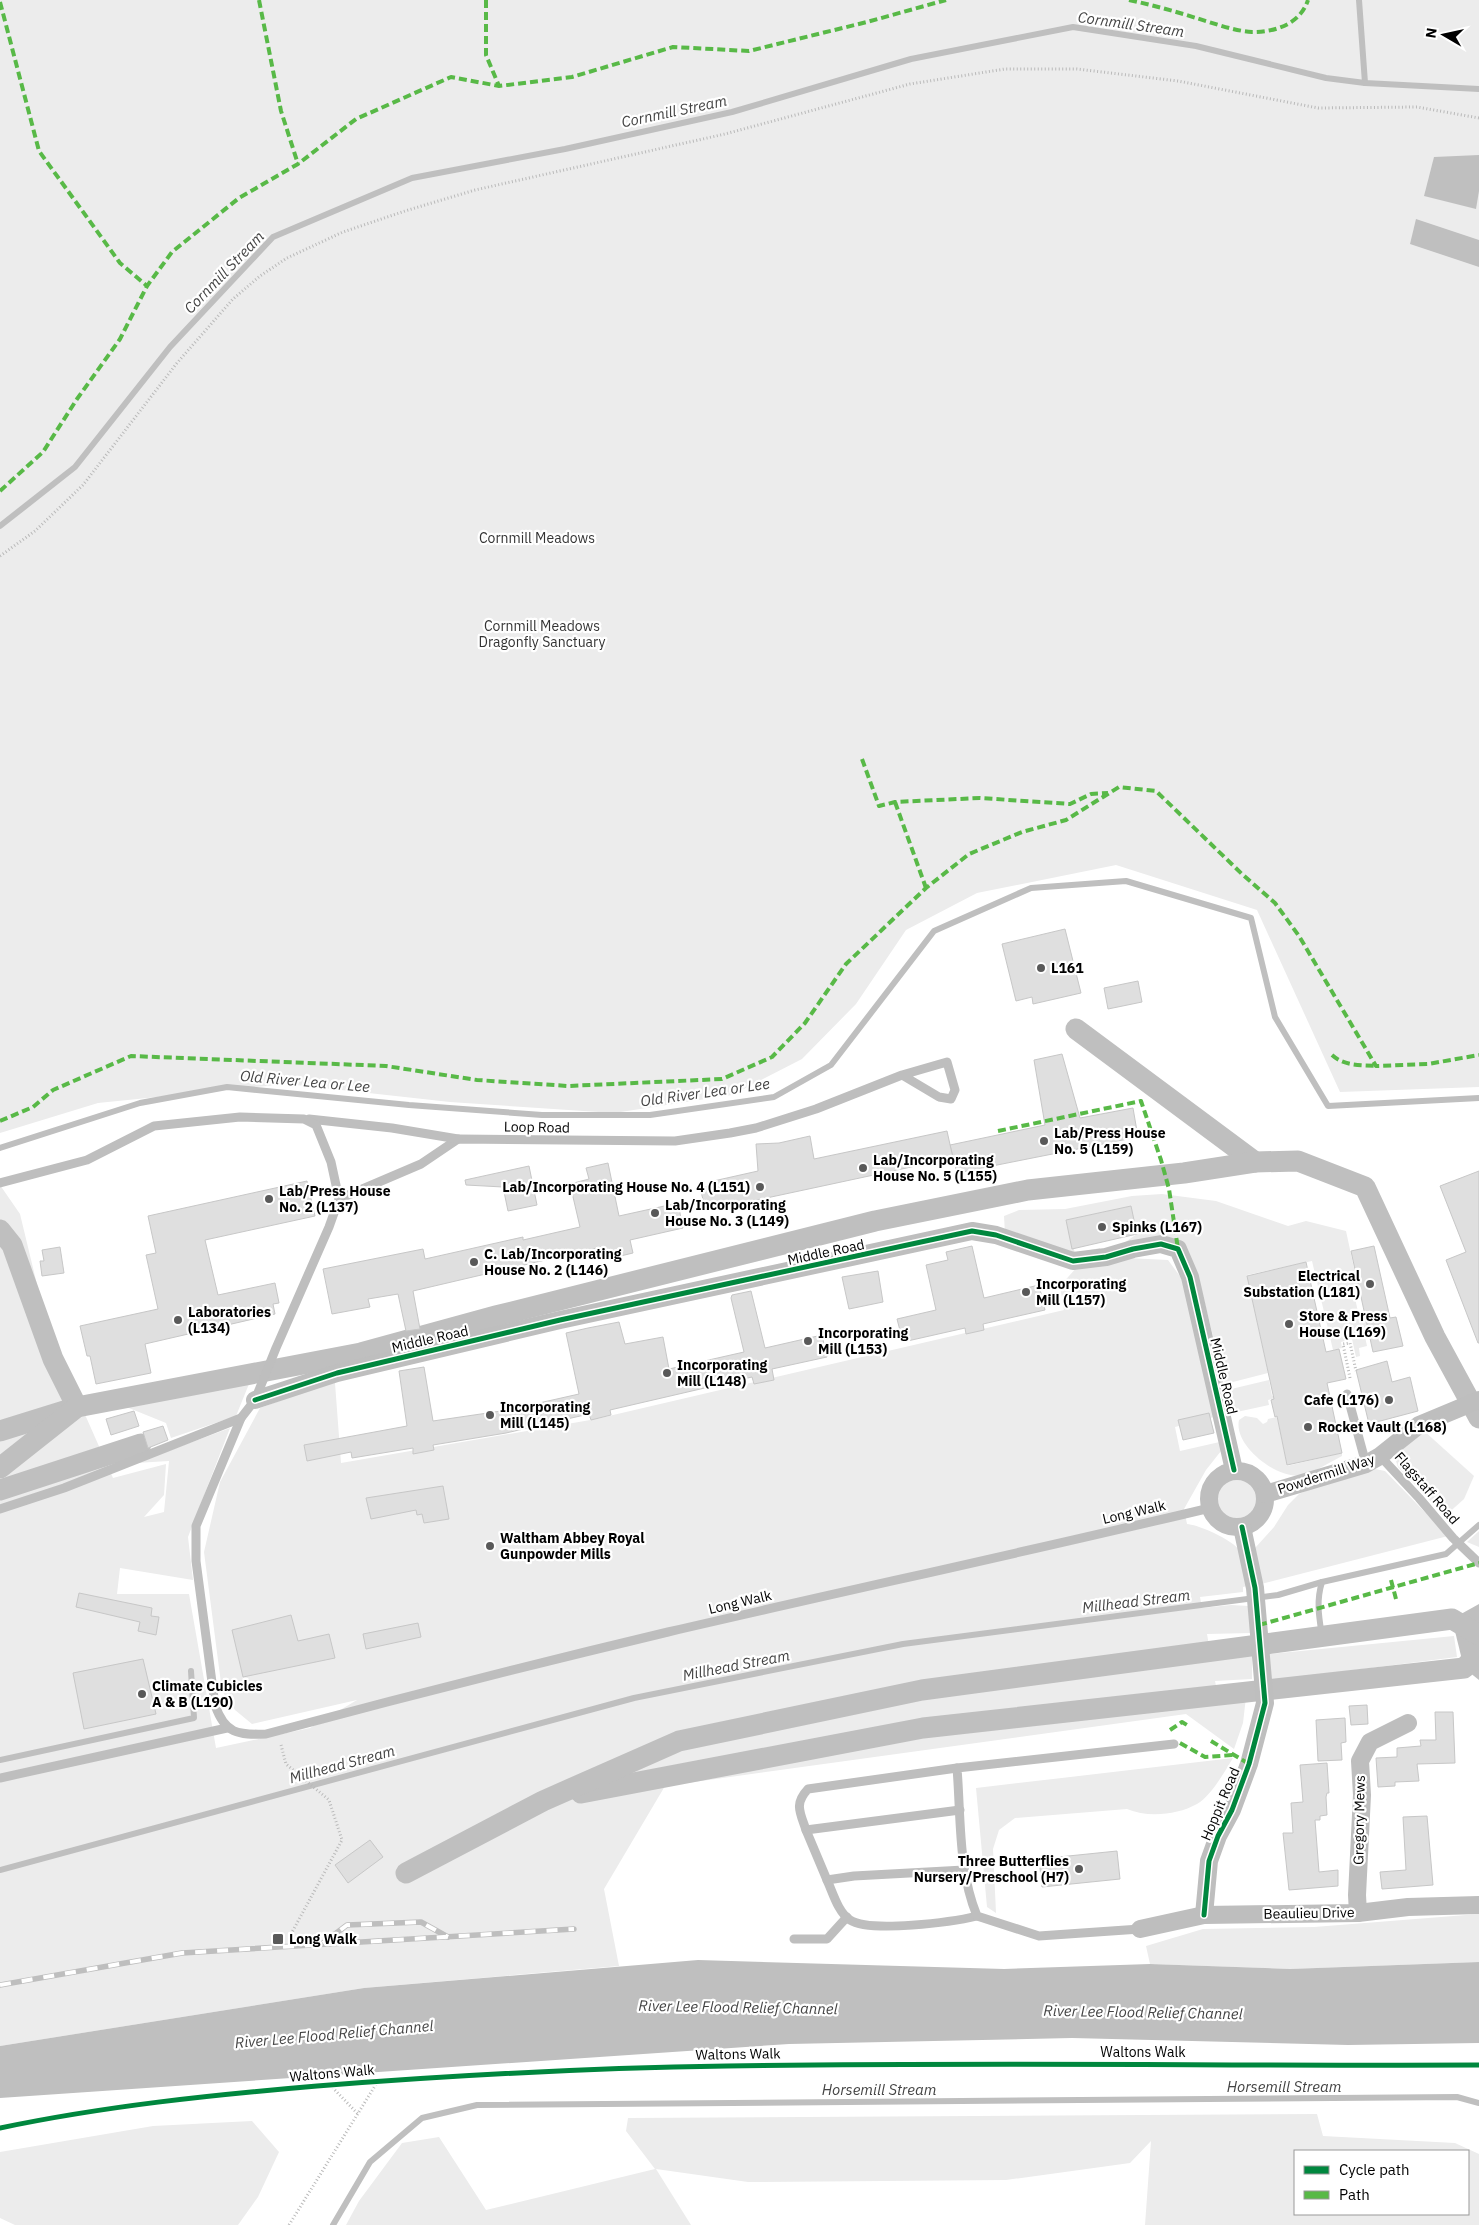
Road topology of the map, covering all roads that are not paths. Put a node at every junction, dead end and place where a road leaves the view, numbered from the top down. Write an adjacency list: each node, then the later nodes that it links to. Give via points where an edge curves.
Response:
1 (902, 1075): 1 (lane, Loop Road, via 947,1062 955,1090 951,1099 939,1097); 3 (lane, Loop Road, via 756,1128 675,1141)
2 (304, 1119): 3 (lane, Loop Road); 4 (lane, Loop Road, via 240,1117 154,1126 87,1160); 5 (lane, via 316,1125 331,1162)
3 (458, 1139): 5 (lane, via 421,1164)
4 (0, 1183)
5 (339, 1199): 6 (lane)
6 (258, 1393): 9 (lane); 11 (street, Middle Road, via 522,1329 972,1231 996,1235 1073,1261 1160,1244 1178,1249 1190,1277)
7 (1347, 1394): 10 (lane)
8 (1479, 1400): 10 (street, Powdermill Way, via 1419,1425)
9 (241, 1418): 14 (lane, via 64,1488); 18 (lane, via 196,1526 196,1561 215,1705)
10 (1373, 1460): 12 (street, Powdermill Way); 16 (lane, Flagstaff Road)
11 (1234, 1470): 12 (street, via 1251,1474 1263,1486); 13 (street, via 1212,1485)
12 (1265, 1494): 15 (street, via 1266,1503 1258,1519)
13 (1210, 1508): 15 (street, via 1216,1519 1224,1524); 18 (lane, Long Walk, via 669,1632 277,1731 251,1734)
14 (0, 1509)
15 (1242, 1527): 28 (street, Hoppit Road, via 1255,1588 1265,1703 1249,1764 1209,1861)
16 (1475, 1560)
17 (1408, 1723): 27 (street, Gregory Mews, via 1370,1742 1360,1760)
18 (227, 1728): 21 (lane)
19 (1174, 1744): 20 (lane)
20 (957, 1768): 22 (lane); 23 (lane, via 808,1789 800,1798 799,1808)
21 (0, 1778)
22 (960, 1810): 23 (lane); 24 (lane)
23 (806, 1830): 25 (lane)
24 (964, 1870): 25 (lane); 29 (lane)
25 (827, 1880): 30 (lane)
26 (1479, 1904): 27 (street, Beaulieu Drive)
27 (1358, 1913): 28 (street, Beaulieu Drive)
28 (1204, 1915): 31 (street, Beaulieu Drive)
29 (977, 1916): 30 (lane, via 935,1924 898,1925 870,1925); 31 (lane, via 1039,1936)
30 (847, 1917): 32 (lane, via 827,1938)
31 (1140, 1929)
32 (794, 1939)

